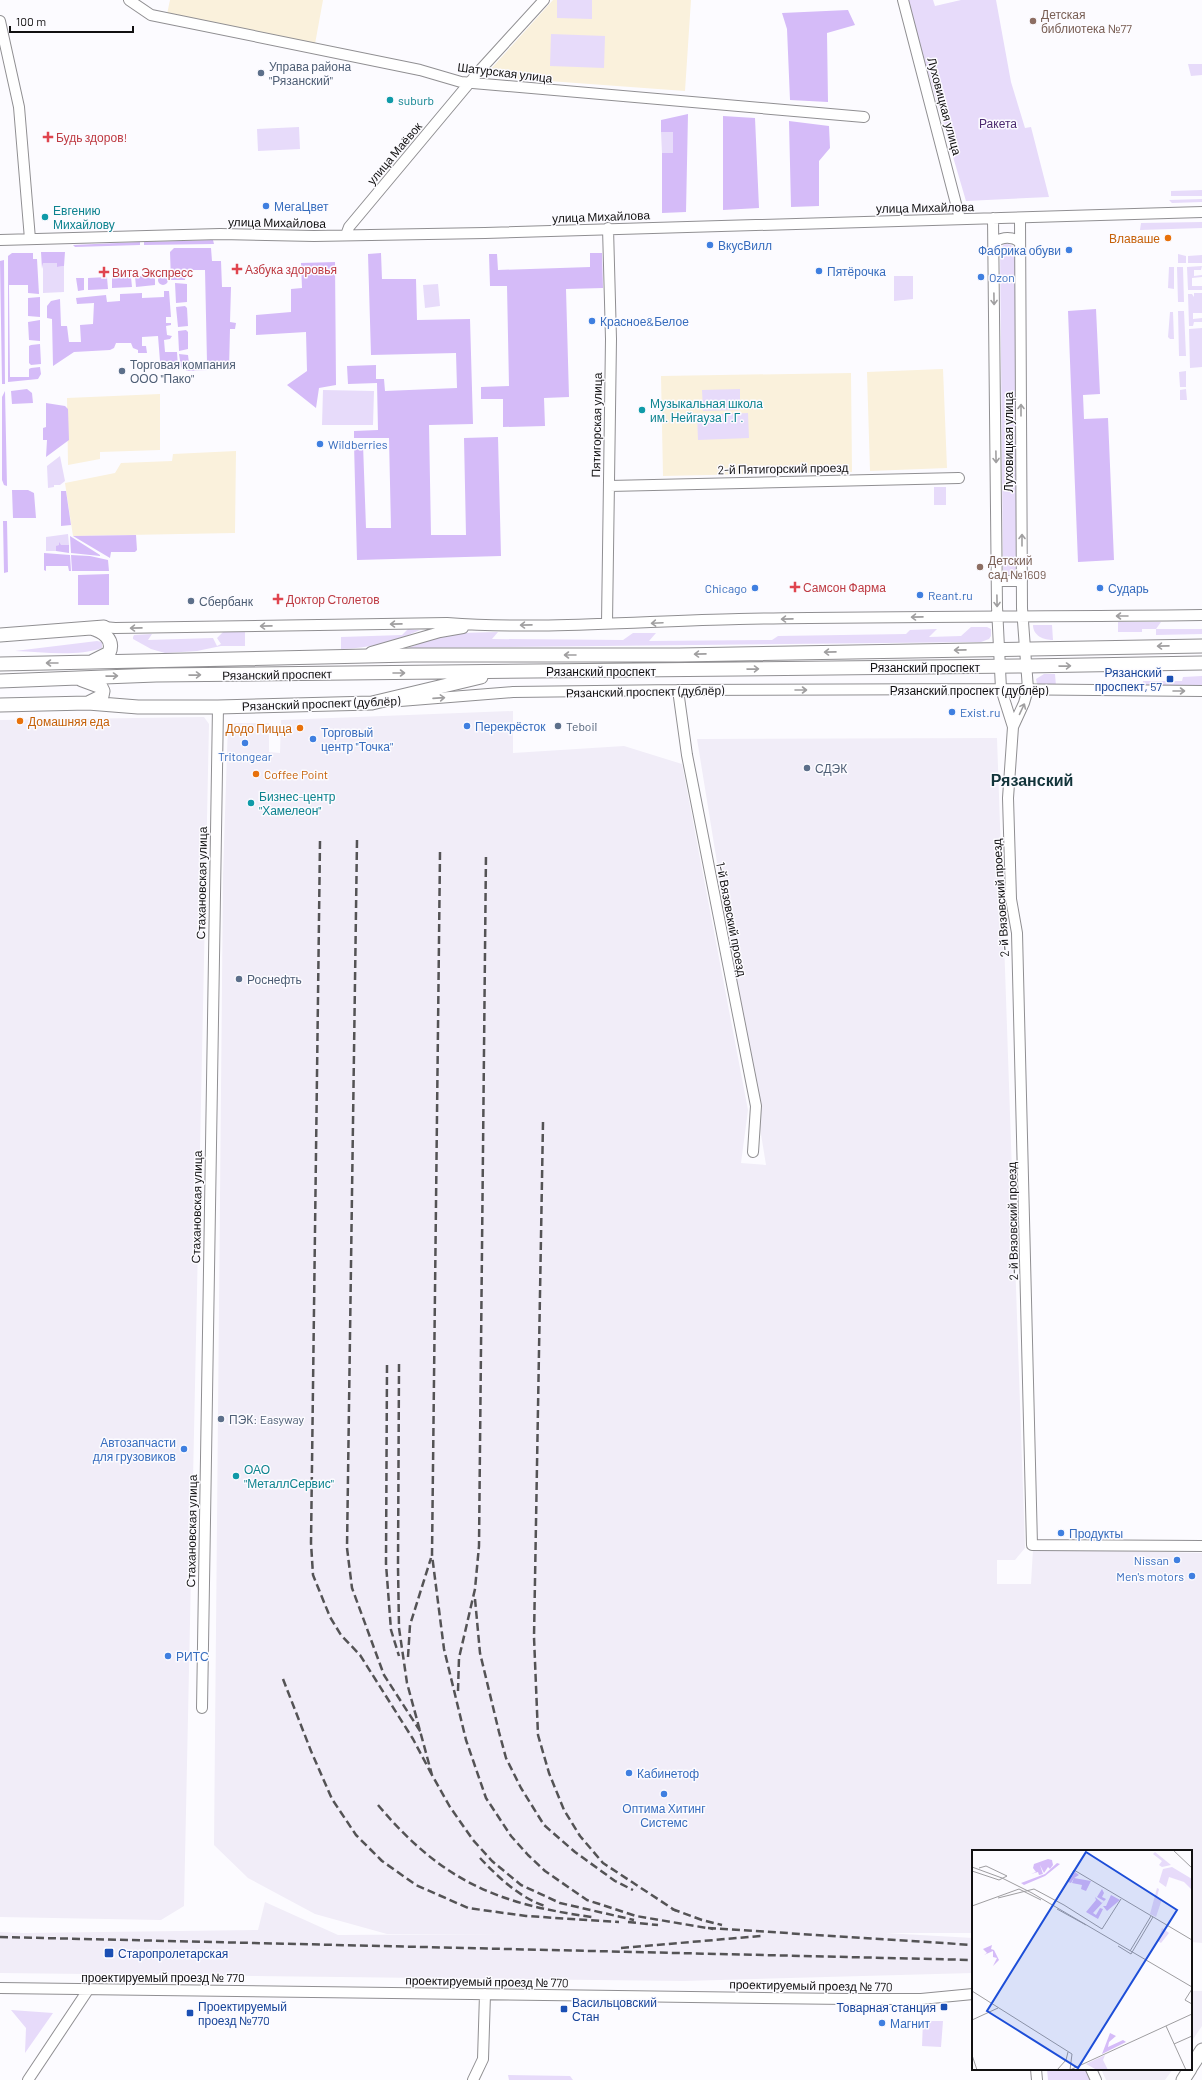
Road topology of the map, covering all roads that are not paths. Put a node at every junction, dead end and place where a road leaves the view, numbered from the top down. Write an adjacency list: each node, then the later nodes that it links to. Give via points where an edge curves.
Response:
1 (129, 0): 5 (street, Шатурская улица, via 151,15 420,70)
2 (544, 0): 5 (street, улица Маёвок)
3 (903, 0): 10 (street, Луховицкая улица)
4 (0, 21): 13 (street, via 19,107)
5 (469, 84): 6 (street, Шатурская улица); 12 (street, улица Маёвок, via 349,227)
6 (864, 117)
7 (1202, 212): 9 (street, улица Михайлова)
8 (993, 218): 9 (street, улица Михайлова); 10 (street, улица Михайлова); 15 (street, Луховицкая улица)
9 (1020, 218): 16 (street, Луховицкая улица)
10 (960, 219): 11 (street, улица Михайлова)
11 (608, 228): 12 (street, улица Михайлова); 18 (street, Пятигорская улица)
12 (346, 235): 13 (street, улица Михайлова, via 220,234)
13 (30, 239): 14 (street, улица Михайлова)
14 (0, 240)
15 (994, 242): 16 (street, via 1000,238 1014,237); 19 (street, Луховицкая улица, one-way to 19)
16 (1020, 242): 20 (street, Луховицкая улица, one-way to 16)
17 (959, 478): 18 (street, 2-й Пятигорский проезд)
18 (609, 486): 24 (street, Пятигорская улица)
19 (997, 581): 20 (street); 22 (street, Луховицкая улица, one-way to 22)
20 (1022, 581): 23 (street, Луховицкая улица)
21 (1202, 615): 23 (street, one-way to 23)
22 (998, 616): 23 (street); 24 (street, one-way to 24); 30 (street, Луховицкая улица)
23 (1023, 616): 29 (street, Луховицкая улица)
24 (607, 623): 25 (street, one-way to 25)
25 (481, 625): 26 (street, one-way to 26, via 446,623); 31 (street, via 440,632)
26 (97, 627): 27 (main road); 32 (main road, via 109,638 111,648 105,656)
27 (0, 635)
28 (1202, 646): 29 (main road, Рязанский проспект, one-way to 29)
29 (1025, 649): 30 (main road, Рязанский проспект); 36 (street, Луховицкая улица)
30 (999, 650): 31 (main road, Рязанский проспект, one-way to 31, via 679,655); 35 (street, Луховицкая улица)
31 (351, 656): 32 (main road, Рязанский проспект)
32 (89, 663): 34 (main road, Рязанский проспект, one-way to 34)
33 (1202, 663): 36 (main road, Рязанский проспект, one-way to 33)
34 (0, 664)
35 (1000, 666): 36 (main road, Рязанский проспект); 37 (main road, Рязанский проспект, one-way to 35); 41 (street, 2-й Вязовский проезд)
36 (1026, 666): 42 (street, 2-й Вязовский проезд)
37 (505, 672): 38 (main road, Рязанский проспект, one-way to 37); 46 (main road)
38 (72, 677): 39 (main road, Рязанский проспект); 40 (main road)
39 (0, 681)
40 (101, 687): 45 (main road, via 102,696); 48 (main road)
41 (1001, 689): 42 (street, Рязанский проспект (дублёр)); 43 (street, Рязанский проспект (дублёр), one-way to 41); 50 (street, 2-й Вязовский проезд)
42 (1028, 689): 44 (street, Рязанский проспект (дублёр), one-way to 44); 50 (street, 2-й Вязовский проезд, one-way to 42)
43 (678, 690): 46 (street, Рязанский проспект (дублёр), one-way to 43, via 512,692); 51 (street, 1-й Вязовский проезд, via 687,755 756,1106)
44 (1202, 691)
45 (88, 703): 47 (main road, Рязанский проспект (дублёр)); 48 (main road, Рязанский проспект (дублёр))
46 (372, 703): 49 (main road, Рязанский проспект (дублёр))
47 (0, 705)
48 (138, 707): 49 (main road, Рязанский проспект (дублёр))
49 (218, 707): 53 (street, Стахановская улица)
50 (1013, 727): 52 (street, 2-й Вязовский проезд, via 1008,839 1011,898 1017,933 1021,1037 1032,1544)
51 (753, 1152)
52 (1202, 1546)
53 (202, 1708)
54 (0, 1988): 55 (street, проектируемый проезд № 770)
55 (88, 1990): 56 (street, проектируемый проезд № 770); 63 (street)
56 (485, 1994): 57 (street, проектируемый проезд № 770, via 877,1999 921,1999); 64 (street, via 483,2059)
57 (972, 1994)
58 (1202, 2050): 59 (main road)
59 (1192, 2065)
60 (1036, 2070): 65 (street)
61 (1091, 2070): 66 (street)
62 (1189, 2070): 67 (main road)
63 (28, 2080)
64 (473, 2080)
65 (1037, 2080)
66 (1096, 2080)
67 (1183, 2080)

